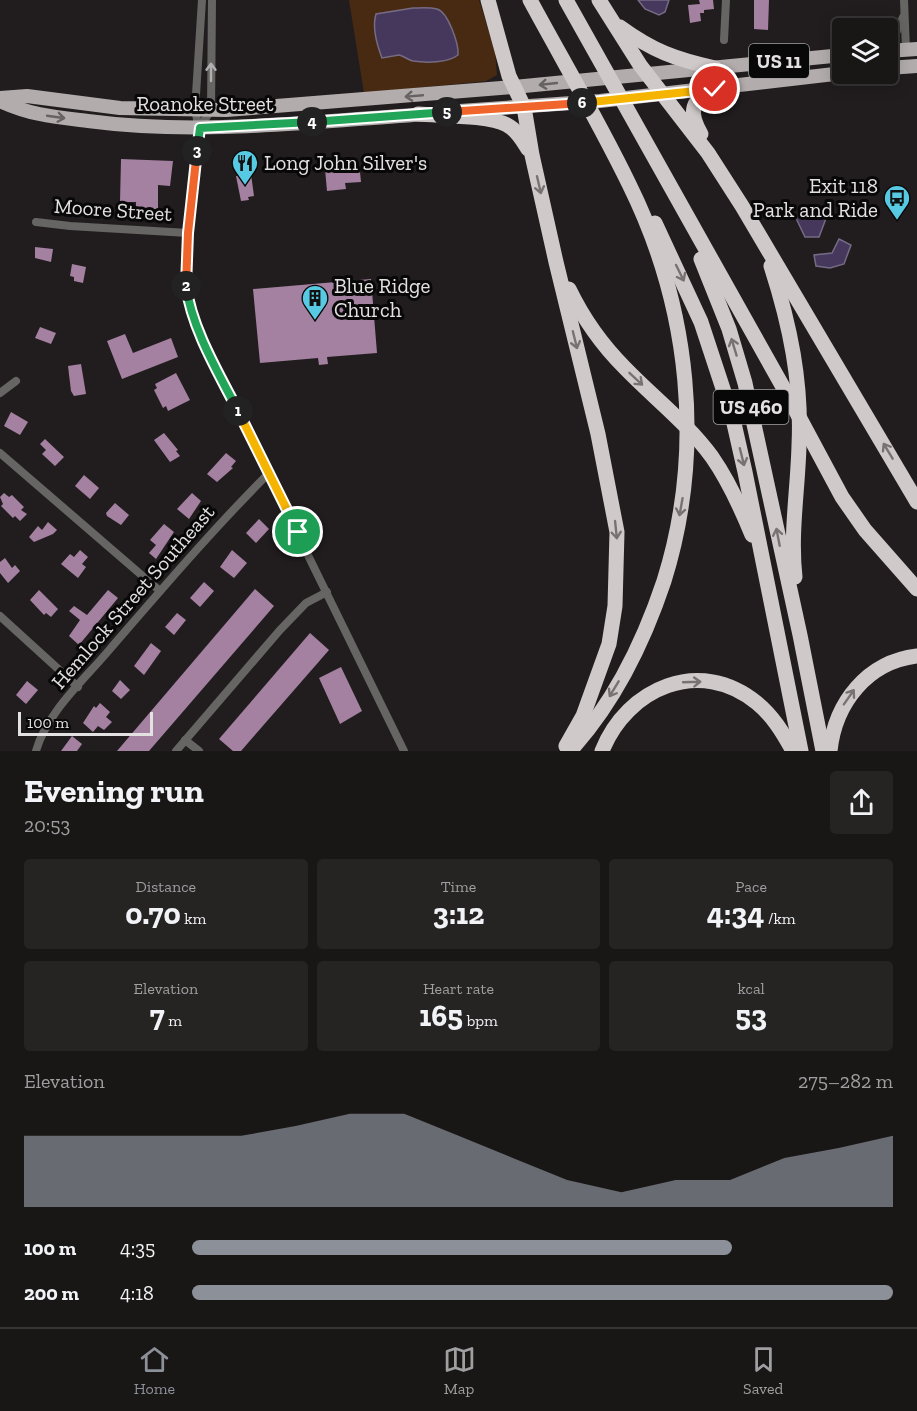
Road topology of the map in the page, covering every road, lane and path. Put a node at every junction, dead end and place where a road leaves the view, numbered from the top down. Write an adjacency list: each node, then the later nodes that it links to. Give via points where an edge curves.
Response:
1 (202, 0): 28 (street)
2 (212, 0): 29 (street, one-way to 2)
3 (488, 0): 23 (highway)
4 (530, 0): 34 (highway, US 460)
5 (566, 0): 35 (highway, US 460)
6 (599, 0): 10 (highway)
7 (726, 0): 12 (street)
8 (904, 0): 9 (street)
9 (903, 16): 11 (street); 14 (street)
10 (613, 22): 18 (highway, via 652,49 681,61); 20 (highway)
11 (898, 28)
12 (724, 40)
13 (898, 51): 14 (main road)
14 (913, 52): 16 (main road); 17 (main road)
15 (832, 56): 18 (main road, Roanoke Street / US 11)
16 (898, 59)
17 (911, 66)
18 (715, 68): 20 (main road, Roanoke Street / US 11)
19 (832, 68): 22 (main road)
20 (648, 74): 23 (main road, Roanoke Street / US 11, one-way to 23); 25 (highway)
21 (832, 74): 22 (main road, Roanoke Street / US 11)
22 (816, 76): 24 (main road, Roanoke Street / US 11)
23 (514, 87): 27 (highway); 29 (main road, Roanoke Street / US 11, one-way to 29)
24 (715, 89): 25 (main road, Roanoke Street / US 11); 32 (highway, via 699,98 693,110)
25 (664, 94): 27 (main road, Roanoke Street / US 11); 32 (highway)
26 (0, 99): 28 (main road, Roanoke Street / US 11, via 27,96 120,108); 31 (main road, Roanoke Street / US 11, one-way to 31, via 24,112 52,117)
27 (524, 107): 30 (main road, Roanoke Street / US 11); 33 (highway)
28 (195, 110): 29 (main road, Roanoke Street / US 11); 31 (street)
29 (210, 110): 31 (street)
30 (418, 114): 31 (main road, Roanoke Street / US 11); 33 (highway, via 488,118 506,124)
31 (200, 128): 37 (street)
32 (708, 153): 38 (highway)
33 (532, 155): 39 (highway, one-way to 39)
34 (630, 186): 45 (highway, US 460, one-way to 45, via 662,235 708,341 733,419); 59 (highway, one-way to 59, via 668,286 684,361 688,406 684,491 656,604 639,643 616,688)
35 (670, 188): 46 (highway, US 460, via 842,497 865,530); 50 (highway, US 460, one-way to 35, via 745,383 721,309)
36 (36, 222): 37 (street, Moore Street)
37 (188, 233): 43 (street, via 186,280 191,309)
38 (763, 243): 44 (highway, one-way to 38); 50 (highway, via 785,306 797,377 800,443 792,552)
39 (556, 262): 45 (highway, one-way to 45, via 577,306 606,348 711,457 726,480); 58 (highway, one-way to 58, via 608,480 617,570 609,644 583,716)
40 (16, 381): 41 (street)
41 (0, 393)
42 (0, 453): 47 (street)
43 (269, 473): 47 (street, Hemlock Street Southeast); 48 (street)
44 (917, 501)
45 (764, 563): 62 (highway, US 460)
46 (917, 589)
47 (160, 591): 52 (street, Hemlock Street Southeast)
48 (327, 592): 53 (street, via 306,603); 57 (street)
49 (0, 616): 52 (street)
50 (800, 635): 63 (highway, US 460)
51 (917, 656): 64 (highway, one-way to 51, via 838,716 858,685 888,664)
52 (78, 687): 54 (street, Hemlock Street Southeast, via 41,731)
53 (185, 740): 55 (street); 56 (street)
54 (36, 751)
55 (176, 751)
56 (199, 751)
57 (404, 751)
58 (563, 751)
59 (570, 751)
60 (602, 751): 61 (highway, one-way to 61, via 622,715 646,695 661,687 695,681 722,685 756,702 772,718)
61 (793, 751)
62 (801, 751)
63 (823, 751)
64 (830, 751)

